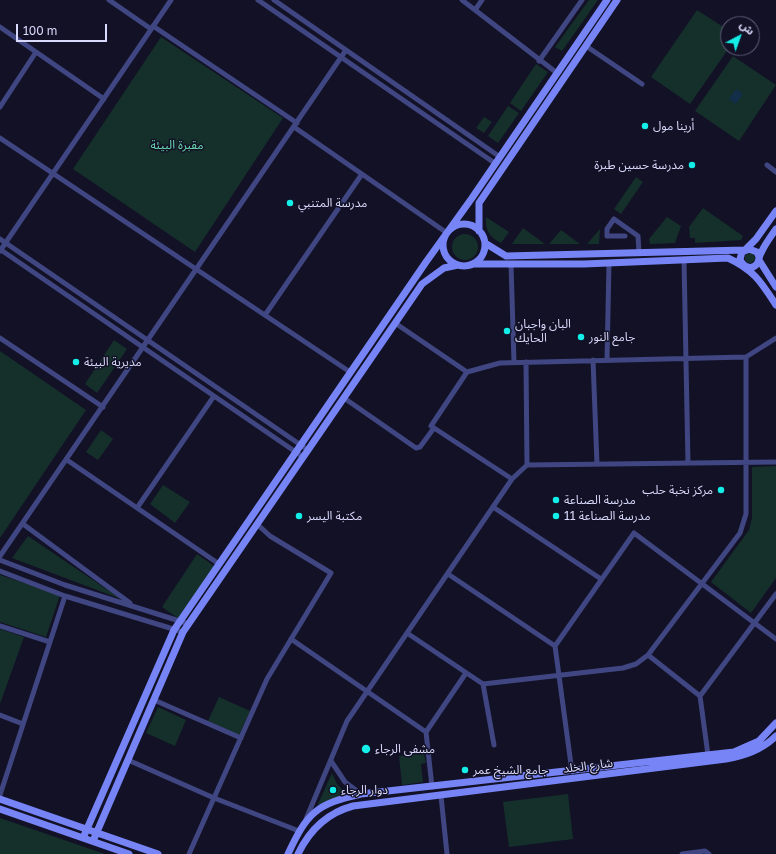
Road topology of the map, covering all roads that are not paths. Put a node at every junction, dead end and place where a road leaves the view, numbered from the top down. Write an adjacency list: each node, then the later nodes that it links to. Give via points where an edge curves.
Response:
1 (109, 0): 12 (street)
2 (171, 0): 12 (street)
3 (258, 0): 16 (street)
4 (462, 0): 10 (street)
5 (482, 0): 10 (street)
6 (582, 0): 17 (street)
7 (607, 0): 18 (street)
8 (617, 0): 13 (street)
9 (277, 1): 14 (street)
10 (475, 10): 17 (street)
11 (0, 27): 15 (street)
12 (152, 27): 20 (street); 22 (street)
13 (586, 46): 19 (street); 32 (street, via 479,203)
14 (346, 50): 16 (street); 24 (street)
15 (36, 52): 20 (street); 21 (street)
16 (341, 57): 22 (street); 25 (street)
17 (539, 61): 18 (street)
18 (557, 73): 24 (street)
19 (642, 84)
20 (104, 99): 28 (street)
21 (0, 107)
22 (295, 125): 29 (street); 50 (street)
23 (0, 138): 28 (street)
24 (500, 157): 25 (street)
25 (496, 164): 33 (street)
26 (767, 166): 27 (street)
27 (776, 172)
28 (53, 173): 36 (street); 50 (street)
29 (362, 174): 33 (street); 53 (street)
30 (776, 211): 38 (street)
31 (776, 229): 42 (street)
32 (479, 231): 33 (street, via 466,224 452,228); 37 (street)
33 (447, 233): 48 (street, via 444,239 444,252); 65 (street)
34 (625, 236): 41 (street, via 607,236 607,229 614,219 638,236)
35 (0, 240): 36 (street)
36 (5, 243): 39 (street); 57 (street)
37 (485, 243): 40 (street, via 506,256); 46 (street, via 482,256)
38 (745, 250): 41 (street); 42 (street, via 754,250); 49 (street, via 740,259)
39 (0, 251): 58 (street)
40 (618, 253): 41 (street); 45 (street)
41 (639, 253)
42 (759, 258): 49 (street, via 755,266); 51 (street)
43 (684, 260): 45 (street); 49 (street, via 728,258); 60 (street)
44 (609, 263): 45 (street); 47 (street); 62 (street)
45 (619, 263)
46 (472, 264): 47 (street); 48 (street)
47 (511, 264): 63 (street)
48 (458, 265): 54 (street, via 444,268 422,284)
49 (744, 265): 52 (street, via 758,278)
50 (197, 270): 53 (street); 57 (street)
51 (776, 287)
52 (776, 305)
53 (265, 315): 65 (street)
54 (395, 324): 66 (street); 68 (street)
55 (0, 338): 71 (street)
56 (776, 338): 59 (street)
57 (148, 341): 58 (street); 73 (street)
58 (143, 348): 67 (street); 71 (street)
59 (746, 357): 60 (street); 78 (street)
60 (686, 358): 62 (street); 80 (street)
61 (593, 360): 62 (street); 64 (street); 81 (street)
62 (607, 360)
63 (514, 362): 64 (street); 66 (street)
64 (526, 362): 82 (street)
65 (350, 372): 69 (street)
66 (467, 372): 72 (street, via 431,426)
67 (214, 396): 75 (street); 85 (street)
68 (344, 398): 70 (street); 72 (street, via 416,448 420,447)
69 (332, 400): 70 (street); 73 (street)
70 (339, 405): 74 (street)
71 (103, 407): 77 (street)
72 (434, 428): 83 (street)
73 (301, 445): 74 (street); 75 (street)
74 (308, 450): 76 (street)
75 (296, 452): 76 (street); 90 (street)
76 (303, 457): 87 (street)
77 (67, 460): 85 (street); 86 (street)
78 (745, 462): 79 (street); 80 (street); 94 (street, via 744,526)
79 (776, 462)
80 (688, 463): 81 (street)
81 (597, 464): 82 (street)
82 (527, 465): 83 (street)
83 (512, 480): 84 (street)
84 (493, 507): 92 (street); 93 (street)
85 (137, 508): 90 (street)
86 (23, 524): 88 (street); 97 (street)
87 (257, 524): 100 (street); 105 (street, via 270,536 331,573)
88 (0, 556)
89 (0, 560): 97 (street, via 66,585)
90 (219, 564): 98 (street)
91 (0, 571): 96 (street)
92 (448, 574): 104 (street); 108 (street)
93 (601, 579): 94 (street, via 634,533); 108 (street)
94 (702, 584): 99 (street); 109 (street)
95 (776, 594): 99 (street)
96 (65, 596): 102 (street); 107 (street)
97 (134, 606): 98 (street)
98 (180, 621): 100 (street); 102 (street)
99 (754, 623): 106 (street); 114 (street)
100 (189, 624): 103 (street)
101 (0, 626): 107 (street)
102 (174, 630): 103 (street); 138 (street)
103 (183, 632): 115 (street)
104 (407, 633): 110 (street); 113 (street)
105 (291, 639): 113 (street); 121 (street, via 267,679)
106 (776, 639)
107 (50, 642): 118 (street)
108 (555, 646): 111 (street)
109 (648, 655): 111 (street, via 636,664 622,668); 114 (street)
110 (466, 673): 112 (street); 119 (street)
111 (559, 676): 112 (street); 126 (street)
112 (483, 684): 122 (street)
113 (367, 692): 119 (street); 125 (street, via 347,721)
114 (700, 696): 123 (street)
115 (154, 700): 121 (street); 124 (street)
116 (0, 715): 118 (street)
117 (776, 723): 123 (street, via 768,734 749,747 734,752)
118 (23, 724): 131 (street)
119 (426, 732): 128 (street)
120 (776, 736): 127 (street, شارع الخلد, via 761,749 738,757)
121 (241, 738): 133 (street)
122 (494, 745)
123 (708, 755): 126 (street)
124 (128, 760): 133 (street); 139 (street)
125 (332, 761): 129 (street, via 345,782); 137 (street)
126 (572, 770): 127 (street); 128 (street)
127 (573, 779): 132 (street, شارع الخلد)
128 (432, 787): 130 (street)
129 (361, 794): 130 (street); 137 (street, via 322,807)
130 (370, 794): 135 (street)
131 (0, 795)
132 (441, 796): 135 (street, شارع الخلد); 148 (street)
133 (214, 798): 140 (street); 145 (street)
134 (0, 799): 138 (street)
135 (371, 804): 147 (street, شارع الخلد, via 341,810 327,817 313,831)
136 (0, 809): 141 (street)
137 (305, 821): 140 (street)
138 (87, 829): 139 (street); 141 (street)
139 (96, 832): 142 (street); 144 (street)
140 (298, 832): 146 (street)
141 (83, 838): 142 (street)
142 (92, 841): 143 (street)
143 (129, 854)
144 (158, 854)
145 (189, 854)
146 (288, 854)
147 (298, 854)
148 (447, 854)
149 (682, 854): 150 (street, via 705,851)
150 (709, 854)

